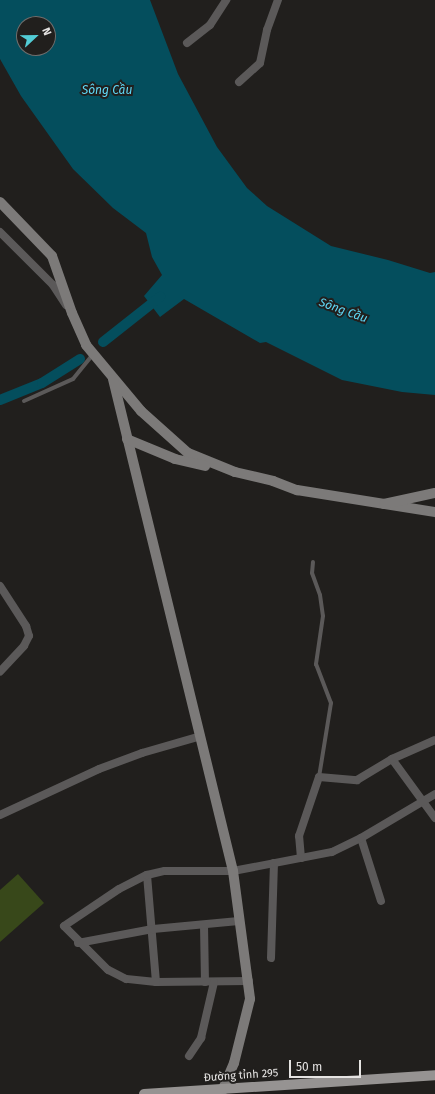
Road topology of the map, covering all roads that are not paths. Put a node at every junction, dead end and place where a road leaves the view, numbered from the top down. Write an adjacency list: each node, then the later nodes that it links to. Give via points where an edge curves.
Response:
1 (226, 0): 3 (street, via 210,25)
2 (278, 0): 4 (street, via 267,30 260,63)
3 (187, 43)
4 (238, 82)
5 (0, 202): 7 (main road, via 52,256)
6 (0, 232): 7 (street, via 53,285)
7 (72, 313): 8 (main road, via 78,330)
8 (93, 354): 9 (main road); 10 (lane, via 73,379)
9 (113, 379): 11 (main road); 12 (main road, via 158,428 188,453)
10 (24, 401)
11 (127, 440): 12 (main road, via 175,459); 19 (main road)
12 (235, 472): 14 (main road, via 297,490)
13 (435, 491): 14 (main road)
14 (380, 505): 15 (main road)
15 (435, 512)
16 (313, 562): 22 (lane, via 312,573 320,595 323,616 316,664 331,703)
17 (0, 586): 18 (street, via 26,626 29,636 24,646)
18 (0, 672)
19 (201, 736): 25 (street, via 149,750 99,769); 30 (main road)
20 (435, 740): 21 (street)
21 (392, 759): 22 (street, via 357,780); 24 (street)
22 (319, 777): 28 (street, via 299,836)
23 (435, 794): 24 (street)
24 (423, 801): 26 (street); 27 (street)
25 (0, 816)
26 (435, 818)
27 (362, 838): 28 (street, via 332,852); 32 (street)
28 (301, 858): 29 (street)
29 (274, 863): 30 (street); 37 (street)
30 (233, 871): 31 (street, via 165,871); 33 (main road)
31 (147, 875): 35 (street); 36 (street, via 119,889 64,926)
32 (381, 901)
33 (239, 921): 34 (street); 38 (main road)
34 (204, 926): 35 (street); 40 (street)
35 (153, 929): 36 (street); 39 (street)
36 (78, 943): 39 (street, via 114,975 132,981)
37 (271, 958)
38 (249, 981): 41 (street); 44 (main road, via 250,999 244,1024)
39 (156, 982): 40 (street)
40 (205, 982): 41 (street)
41 (214, 982): 42 (street, via 201,1038)
42 (189, 1056)
43 (435, 1074): 44 (main road, Đường tỉnh 295)
44 (222, 1092): 45 (main road, Đường tỉnh 295)
45 (144, 1094)

